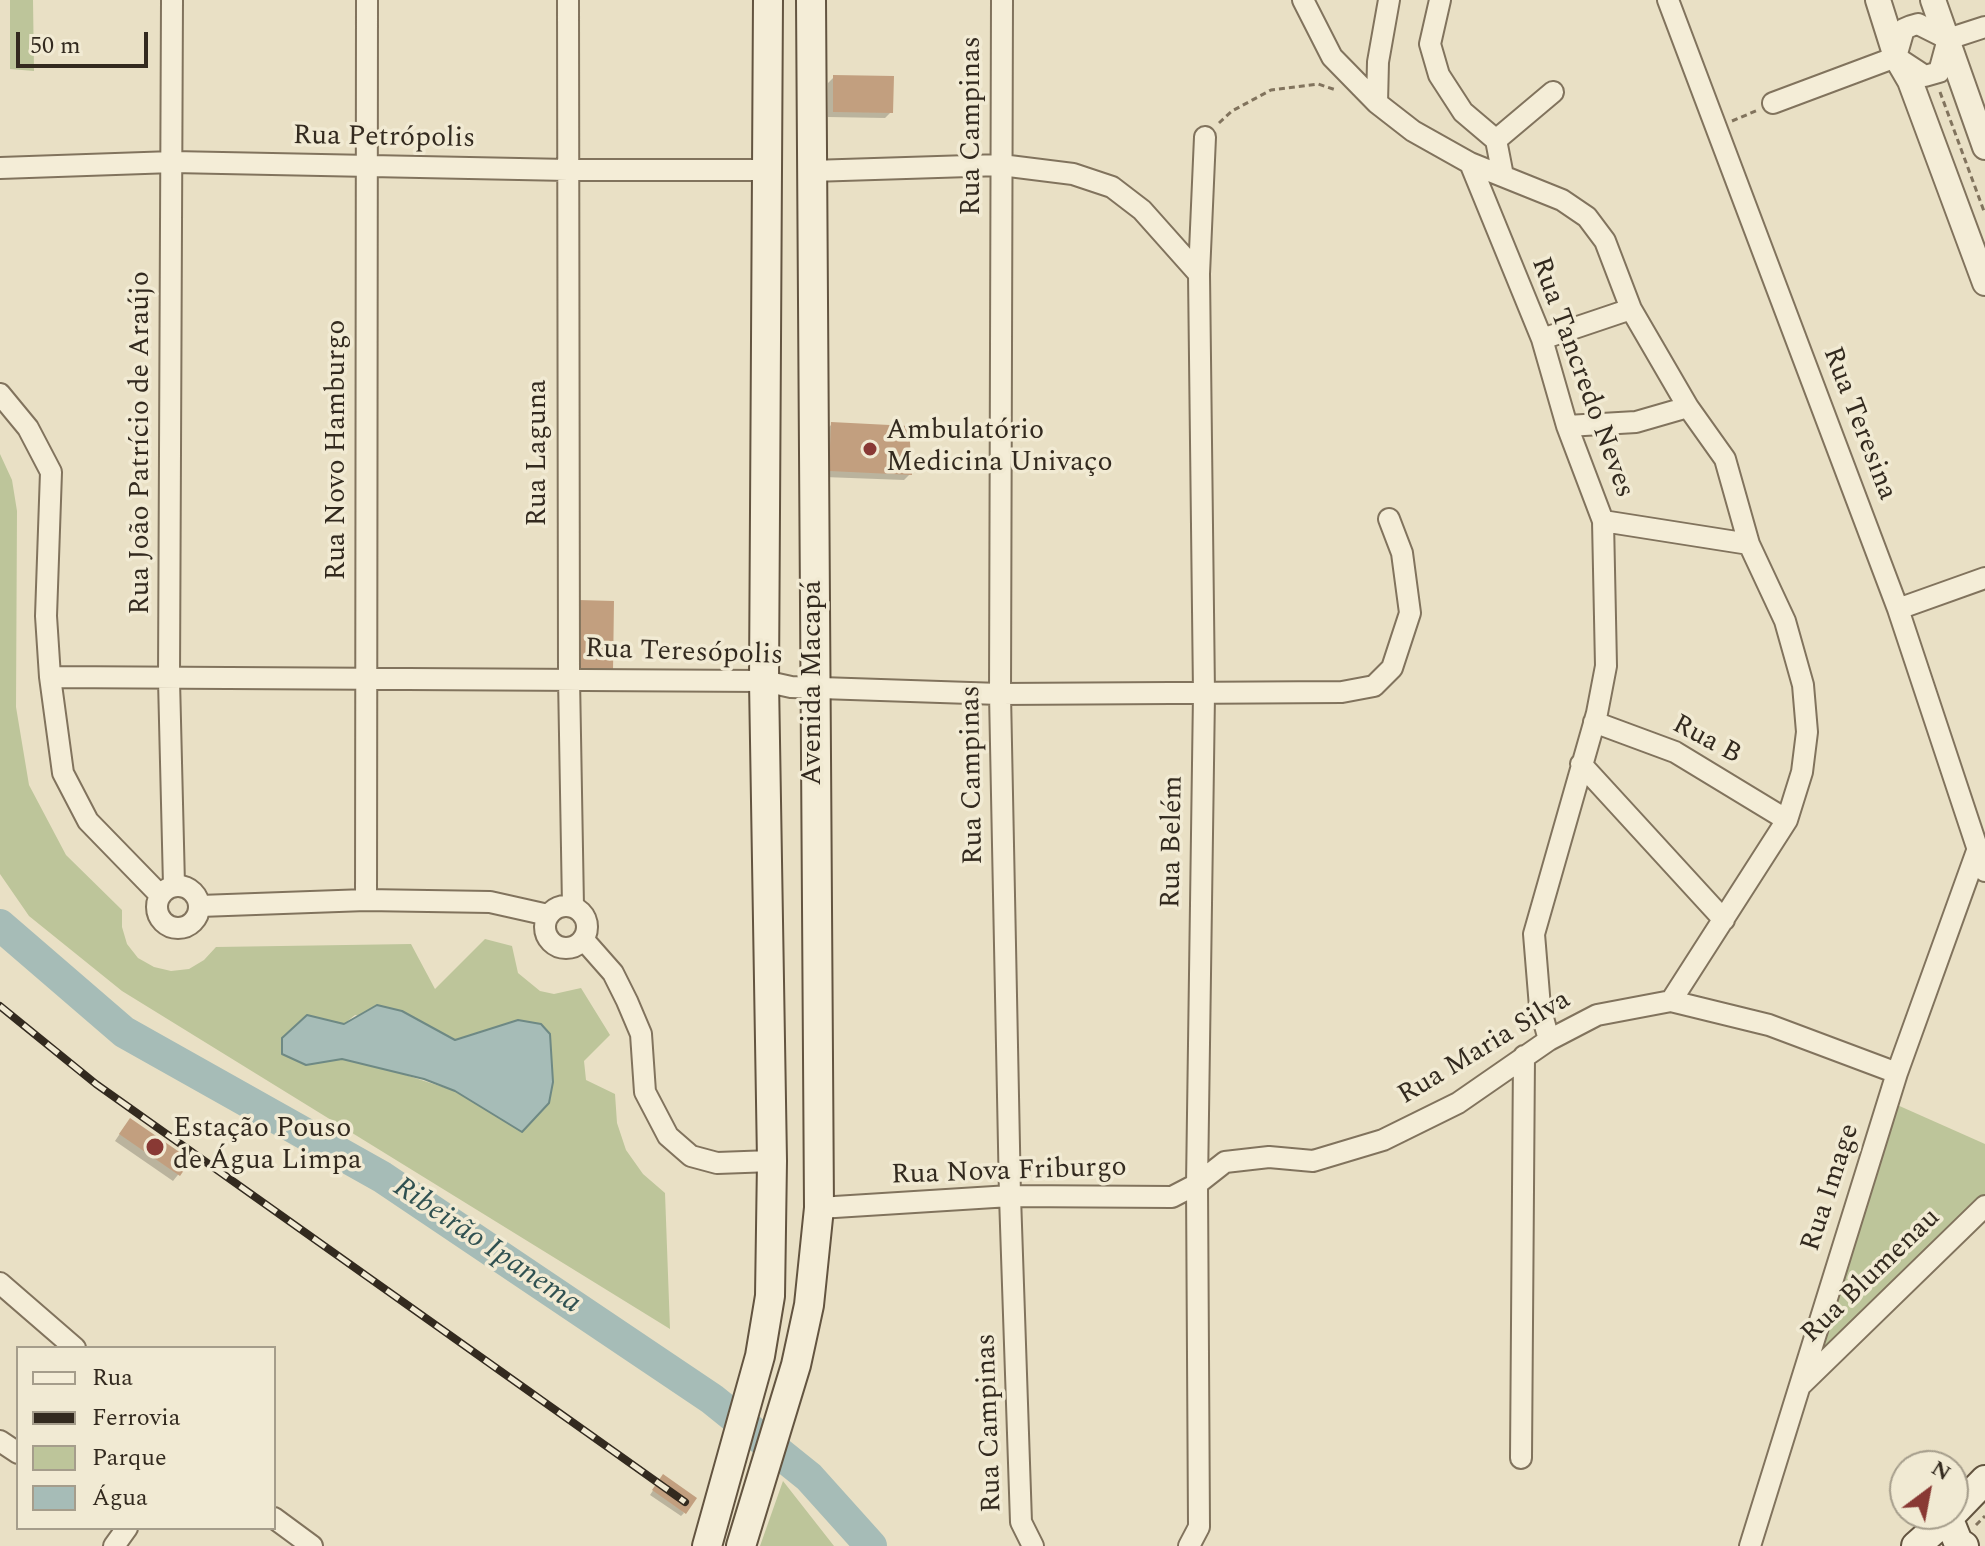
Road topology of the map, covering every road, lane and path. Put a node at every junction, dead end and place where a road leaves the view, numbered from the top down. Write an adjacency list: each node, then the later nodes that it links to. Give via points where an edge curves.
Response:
1 (172, 0): 24 (street, Rua João Patrício de Araújo)
2 (367, 0): 27 (street, Rua Novo Hamburgo)
3 (568, 0): 29 (street, Rua Laguna)
4 (768, 0): 30 (main road, Avenida Macapá)
5 (811, 0): 31 (main road, Avenida Macapá)
6 (1002, 0): 26 (street, Rua Campinas)
7 (1303, 0): 18 (street, via 1332,57)
8 (1389, 0): 18 (street)
9 (1440, 0): 22 (street, via 1430,44 1439,75 1463,112)
10 (1668, 0): 20 (street, Rua Teresina)
11 (1878, 0): 15 (street)
12 (1933, 0): 14 (street)
13 (1985, 27): 14 (street)
14 (1948, 39): 15 (street, via 1918,24 1911,26 1904,29); 16 (street, via 1939,72); 23 (street)
15 (1896, 57): 16 (street, via 1925,76); 19 (street); 35 (street, via 1910,81)
16 (1933, 74): 33 (path)
17 (1553, 92): 22 (street)
18 (1377, 103): 21 (path, via 1318,84 1271,90 1232,111); 25 (street, via 1413,131)
19 (1773, 103): 20 (path)
20 (1715, 129): 45 (street, Rua Teresina)
21 (1205, 137): 34 (street, Rua Belém)
22 (1496, 140): 32 (street)
23 (1985, 147)
24 (173, 162): 27 (street, Rua Petrópolis); 28 (street, Rua Petrópolis); 48 (street, Rua João Patrício de Araújo)
25 (1470, 163): 32 (street); 37 (street, Rua Tancredo Neves)
26 (1001, 165): 31 (street); 34 (street, via 1073,174 1112,187 1142,210); 52 (street, Rua Campinas)
27 (368, 167): 29 (street, Rua Petrópolis); 50 (street, Rua Novo Hamburgo)
28 (0, 168)
29 (568, 170): 30 (street, Rua Petrópolis); 47 (street, Rua Laguna)
30 (768, 170): 49 (main road, Avenida Macapá)
31 (811, 171): 51 (main road, Avenida Macapá)
32 (1503, 176): 36 (street, via 1562,200 1587,217 1605,241)
33 (1985, 214)
34 (1199, 274): 53 (street, Rua Belém)
35 (1985, 283)
36 (1631, 309): 37 (street); 39 (street)
37 (1542, 339): 40 (street, Rua Tancredo Neves)
38 (0, 394): 46 (street, via 28,428 51,472 46,616)
39 (1688, 407): 40 (street, via 1636,422); 43 (street, via 1725,459)
40 (1567, 426): 42 (street, Rua Tancredo Neves)
41 (1389, 519): 53 (street, Rua Teresópolis, via 1402,553 1410,613 1392,668 1374,686 1342,692)
42 (1603, 521): 43 (street); 54 (street, Rua Tancredo Neves, via 1606,666)
43 (1749, 544): 56 (street, via 1785,621 1803,685 1807,732)
44 (1985, 578): 45 (street)
45 (1898, 609): 57 (street, Rua Teresina)
46 (50, 677): 48 (street, Rua Teresópolis); 59 (street, via 63,773 88,821)
47 (569, 678): 49 (street, Rua Teresópolis); 50 (street, Rua Teresópolis); 62 (street, Rua Laguna)
48 (169, 680): 50 (street, Rua Teresópolis); 59 (street, Rua João Patrício de Araújo)
49 (764, 681): 51 (street, Rua Teresópolis); 70 (main road, Avenida Macapá)
50 (367, 682): 60 (street, Rua Novo Hamburgo)
51 (816, 688): 52 (street, Rua Teresópolis); 74 (main road, Avenida Macapá)
52 (1000, 694): 53 (street, Rua Teresópolis); 72 (street, Rua Campinas)
53 (1204, 694): 71 (street, Rua Belém)
54 (1594, 722): 55 (street, Rua Tancredo Neves); 56 (street, Rua B, via 1675,752)
55 (1581, 764): 64 (street); 67 (street, Rua Tancredo Neves, via 1534,934 1540,1007)
56 (1787, 820): 64 (street)
57 (1977, 851): 58 (street, Rua Teresina); 69 (street, Rua Image)
58 (1985, 871)
59 (167, 890): 61 (street, via 189,888); 61 (street, via 159,916 176,928 196,920)
60 (366, 900): 61 (street); 63 (street, via 490,902)
61 (200, 906)
62 (573, 906): 63 (street, via 559,906); 65 (street, via 587,920)
63 (548, 915): 65 (street, via 547,936 557,946 572,947)
64 (1724, 920): 66 (street)
65 (583, 939): 70 (street, via 613,973 627,1001 641,1034 645,1092 668,1136 691,1156 717,1163)
66 (1671, 1001): 67 (street, Rua Maria Silva, via 1597,1015); 69 (street, Rua Maria Silva, via 1769,1025)
67 (1549, 1040): 68 (street, Rua Maria Silva)
68 (1524, 1056): 71 (street, Rua Maria Silva, via 1458,1103 1383,1140 1313,1161 1269,1157 1225,1162); 78 (street)
69 (1897, 1073): 77 (street, Rua Image)
70 (772, 1161): 85 (main road, Avenida Macapá, via 770,1296 760,1356)
71 (1197, 1184): 72 (street, Rua Nova Friburgo, via 1172,1197); 88 (street, Rua Belém, via 1199,1527)
72 (1010, 1196): 74 (street, Rua Nova Friburgo); 87 (street, Rua Campinas, via 1021,1522)
73 (1985, 1206): 77 (street, Rua Blumenau)
74 (819, 1208): 86 (main road, Avenida Macapá, via 809,1305 796,1365)
75 (4, 1295): 76 (street)
76 (72, 1346)
77 (1798, 1388): 89 (street, Rua Image)
78 (1521, 1458)
79 (1985, 1480): 80 (main road)
80 (1969, 1496)
81 (276, 1519): 84 (street)
82 (1934, 1530): 90 (main road)
83 (1985, 1536): 91 (main road)
84 (312, 1546)
85 (707, 1546)
86 (741, 1546)
87 (1033, 1546)
88 (1189, 1546)
89 (1750, 1546)
90 (1916, 1546)
91 (1974, 1546)

